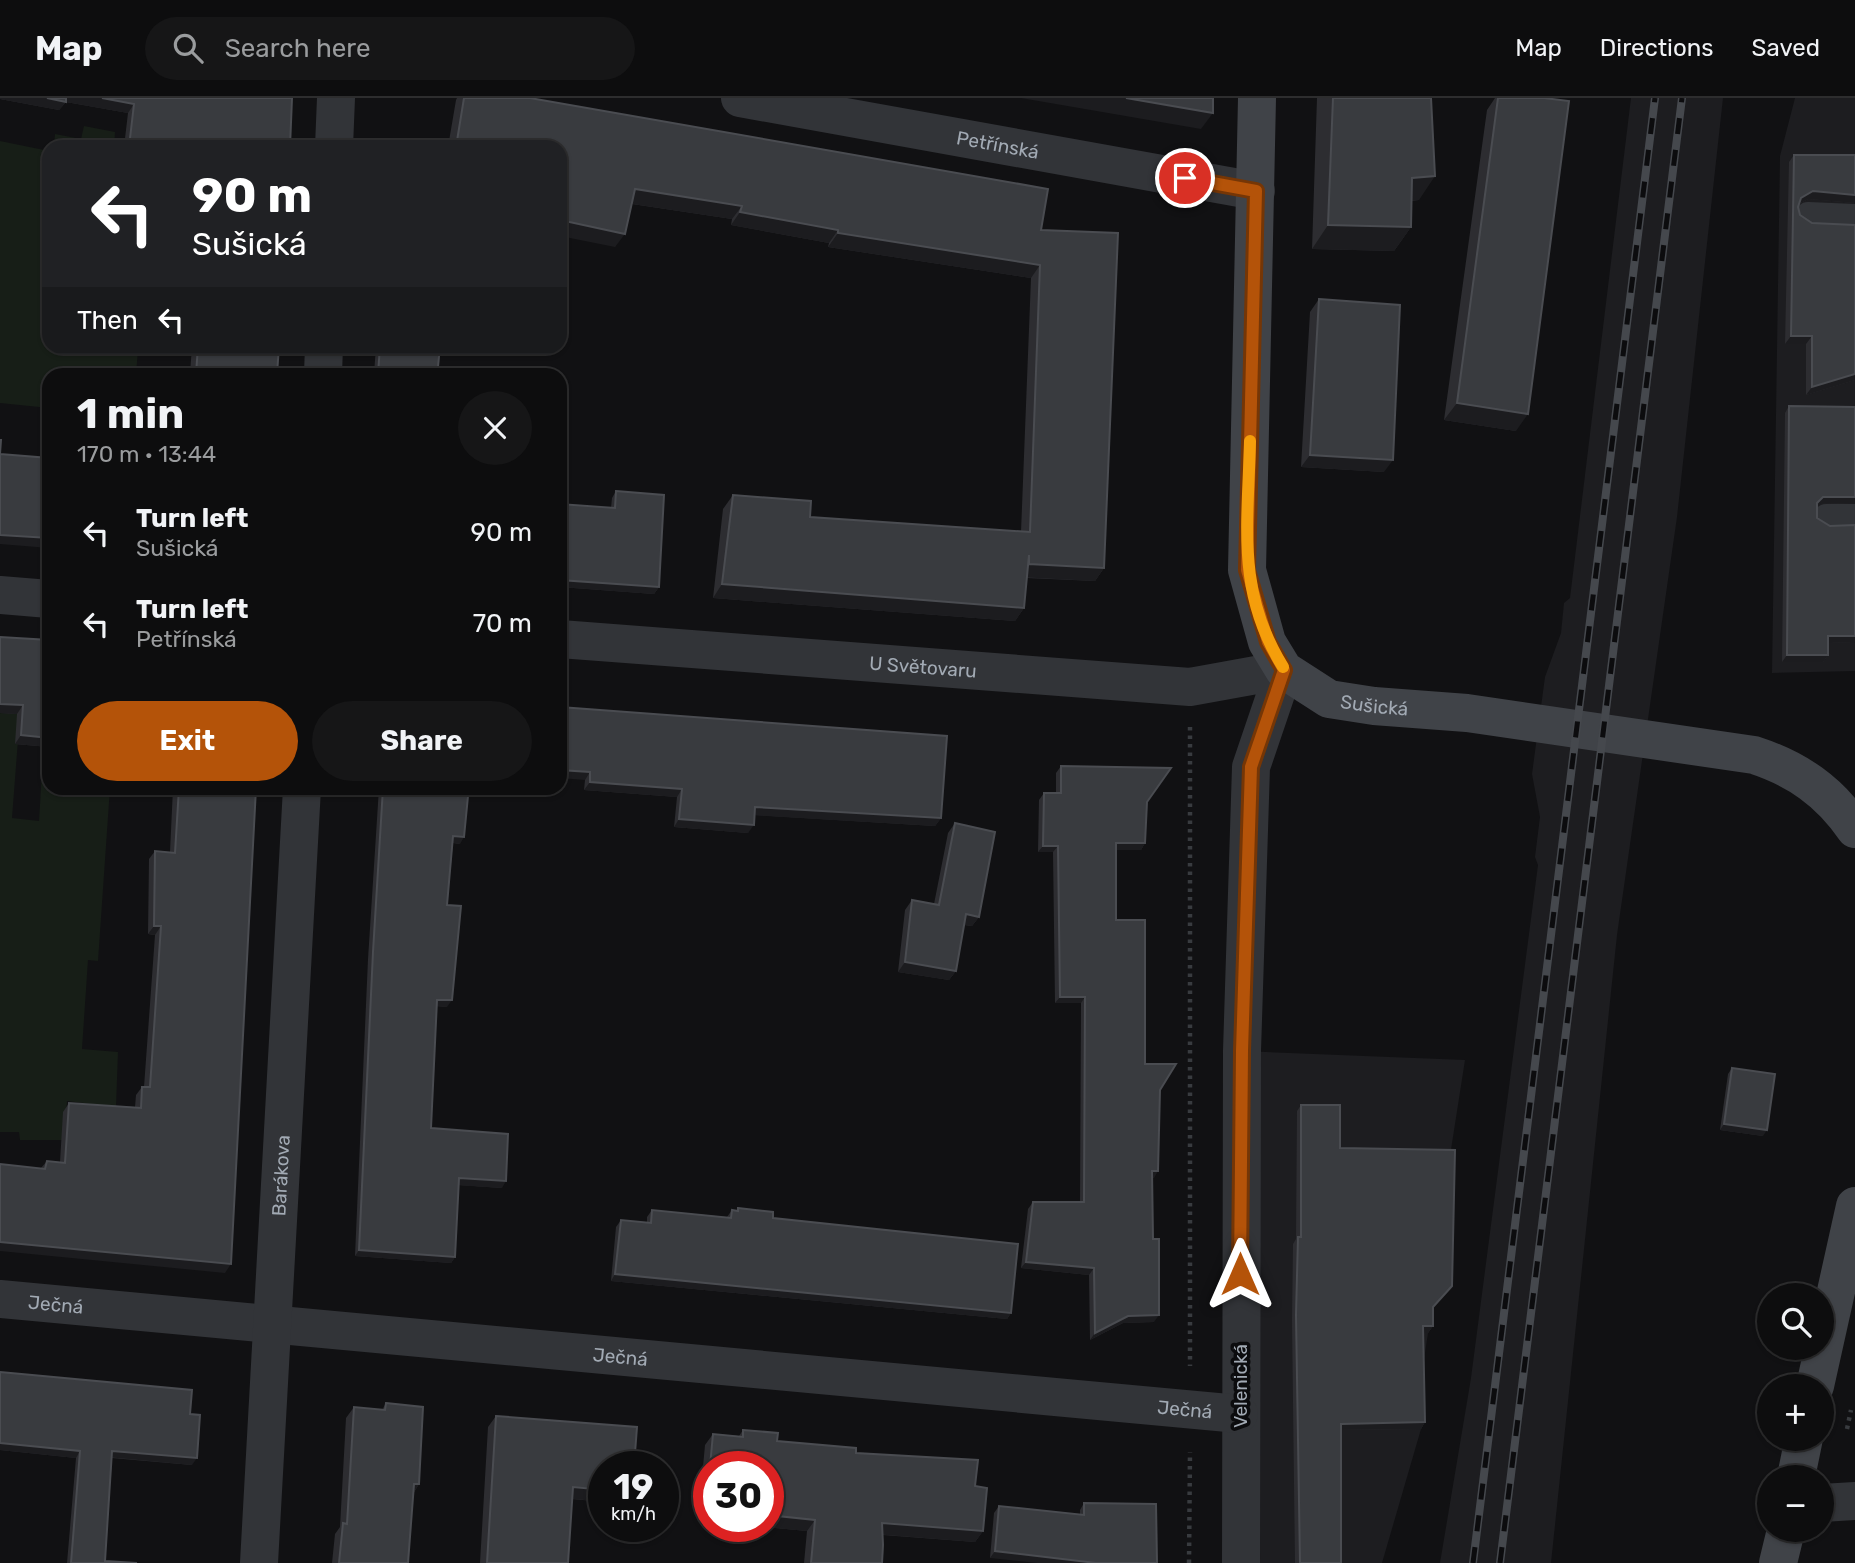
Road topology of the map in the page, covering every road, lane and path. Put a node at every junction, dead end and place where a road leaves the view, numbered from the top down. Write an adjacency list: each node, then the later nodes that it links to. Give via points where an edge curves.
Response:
1 (336, 98): 4 (street)
2 (740, 98): 5 (street, Petřínská)
3 (1257, 98): 5 (street, Sušická)
4 (334, 140)
5 (1256, 191): 13 (street, Sušická, via 1247,570 1268,642)
6 (1808, 215): 7 (lane)
7 (1855, 217)
8 (1826, 517): 9 (lane)
9 (1855, 517)
10 (0, 595): 11 (street)
11 (42, 598)
12 (567, 640): 14 (street, U Světovaru)
13 (1284, 670): 14 (street, U Světovaru); 16 (street, Sušická, via 1329,699 1467,713 1754,755 1814,783); 22 (street, Velenická, via 1251,767 1242,1051)
14 (1190, 687): 21 (path)
15 (302, 795): 19 (street, Barákova)
16 (1855, 828)
17 (1855, 1206): 20 (street)
18 (0, 1299): 19 (street, Ječná)
19 (274, 1325): 21 (street, Ječná); 26 (street, Barákova)
20 (1818, 1374)
21 (1190, 1409): 22 (street, Ječná); 27 (path)
22 (1239, 1414): 28 (street, Velenická)
23 (1855, 1501): 24 (street)
24 (1834, 1502)
25 (1783, 1542): 29 (street)
26 (259, 1563)
27 (1189, 1563)
28 (1241, 1563)
29 (1778, 1563)

